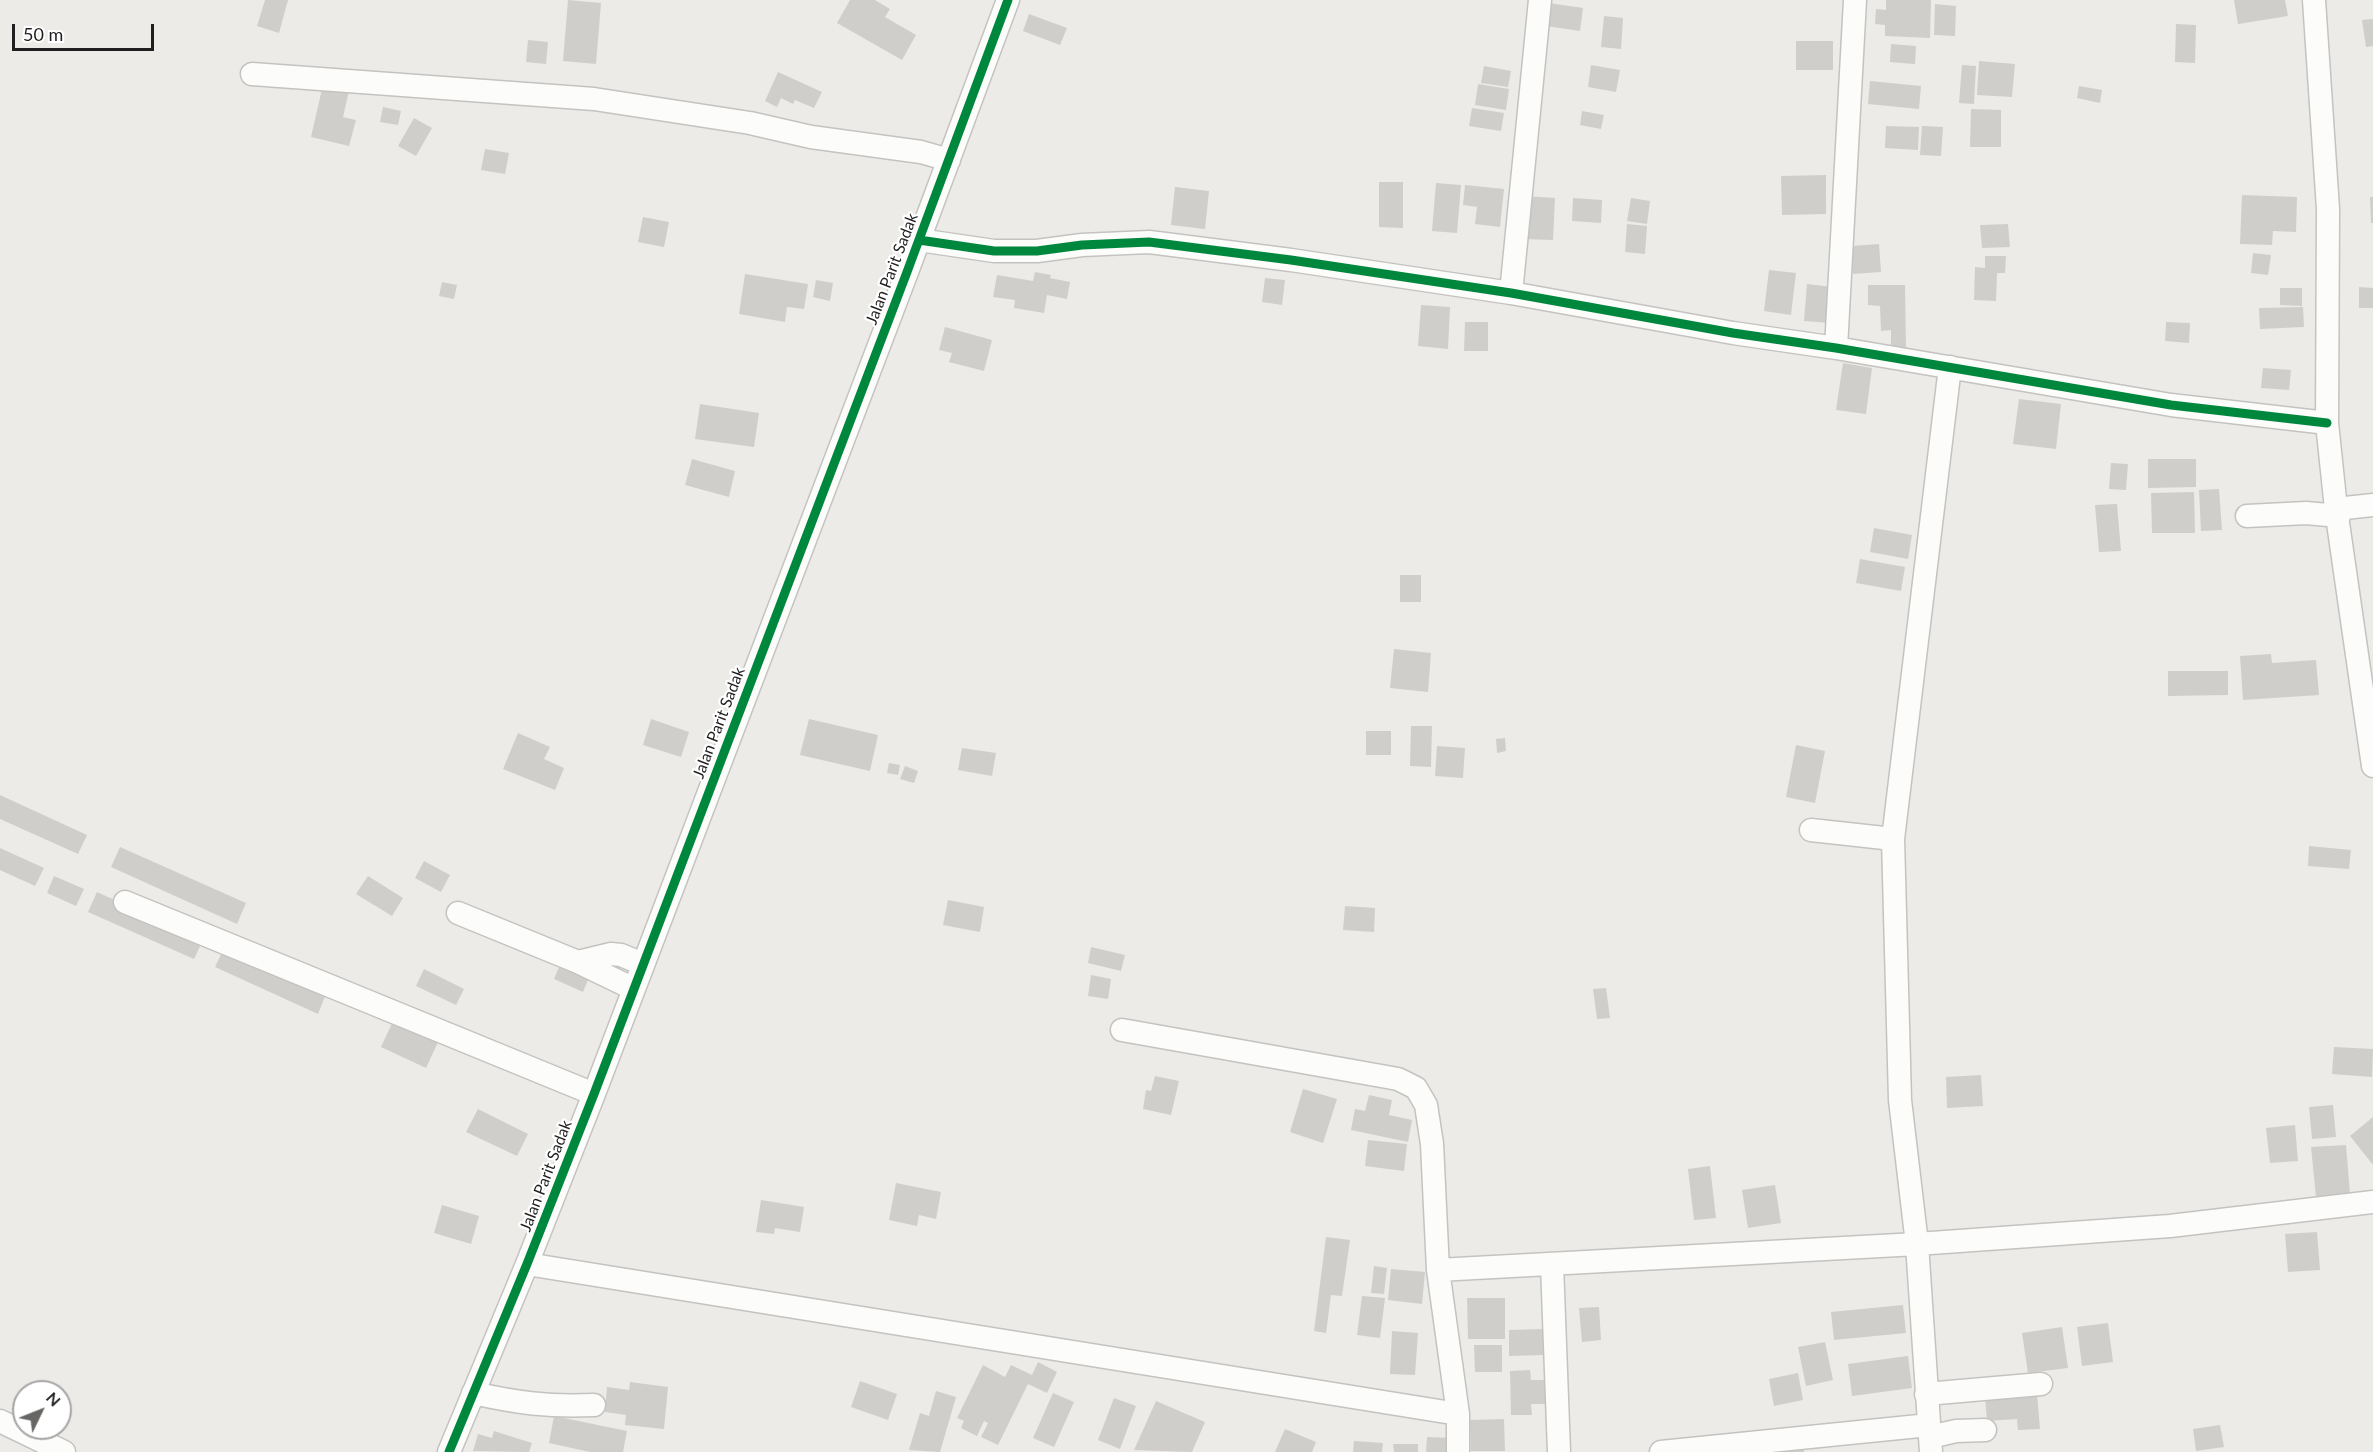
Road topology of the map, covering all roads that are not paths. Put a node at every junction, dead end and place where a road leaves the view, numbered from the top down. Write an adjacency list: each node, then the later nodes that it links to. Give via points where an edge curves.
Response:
1 (1008, 0): 6 (street, Jalan Parit Sadak)
2 (1540, 0): 8 (street)
3 (1855, 0): 9 (street)
4 (2314, 0): 11 (street, via 2328,209)
5 (252, 74): 6 (street, via 594,99)
6 (935, 156): 7 (street, Jalan Parit Sadak)
7 (919, 240): 8 (street, via 994,251 1149,242); 21 (street, Jalan Parit Sadak)
8 (1511, 293): 9 (street)
9 (1836, 348): 10 (street)
10 (1950, 367): 11 (street, via 2171,405); 17 (street)
11 (2327, 423): 13 (street)
12 (2373, 506): 13 (street)
13 (2338, 513): 14 (street); 15 (street)
14 (2247, 516)
15 (2373, 766)
16 (1811, 830): 17 (street)
17 (1893, 840): 26 (street, via 1900,1100)
18 (125, 902): 24 (street)
19 (458, 913): 20 (street)
20 (578, 962): 21 (street, via 611,954); 22 (street)
21 (644, 964): 22 (street, Jalan Parit Sadak)
22 (634, 988): 24 (street, Jalan Parit Sadak)
23 (1122, 1030): 29 (street, via 1398,1079 1416,1088 1426,1105 1432,1144)
24 (594, 1094): 27 (street, Jalan Parit Sadak)
25 (2373, 1202): 26 (street, via 2170,1227)
26 (1917, 1244): 28 (street); 32 (street)
27 (527, 1264): 31 (street, Jalan Parit Sadak); 34 (street)
28 (1552, 1264): 29 (street); 41 (street)
29 (1438, 1270): 34 (street)
30 (2041, 1384): 32 (street)
31 (473, 1393): 33 (street, via 520,1404); 39 (street, Jalan Parit Sadak)
32 (1926, 1394): 37 (street)
33 (594, 1405)
34 (1458, 1414): 40 (street)
35 (0, 1421): 38 (street)
36 (1985, 1430): 37 (street, via 1956,1431)
37 (1930, 1438): 42 (street)
38 (64, 1452)
39 (449, 1452)
40 (1458, 1452)
41 (1559, 1452)
42 (1661, 1452)

